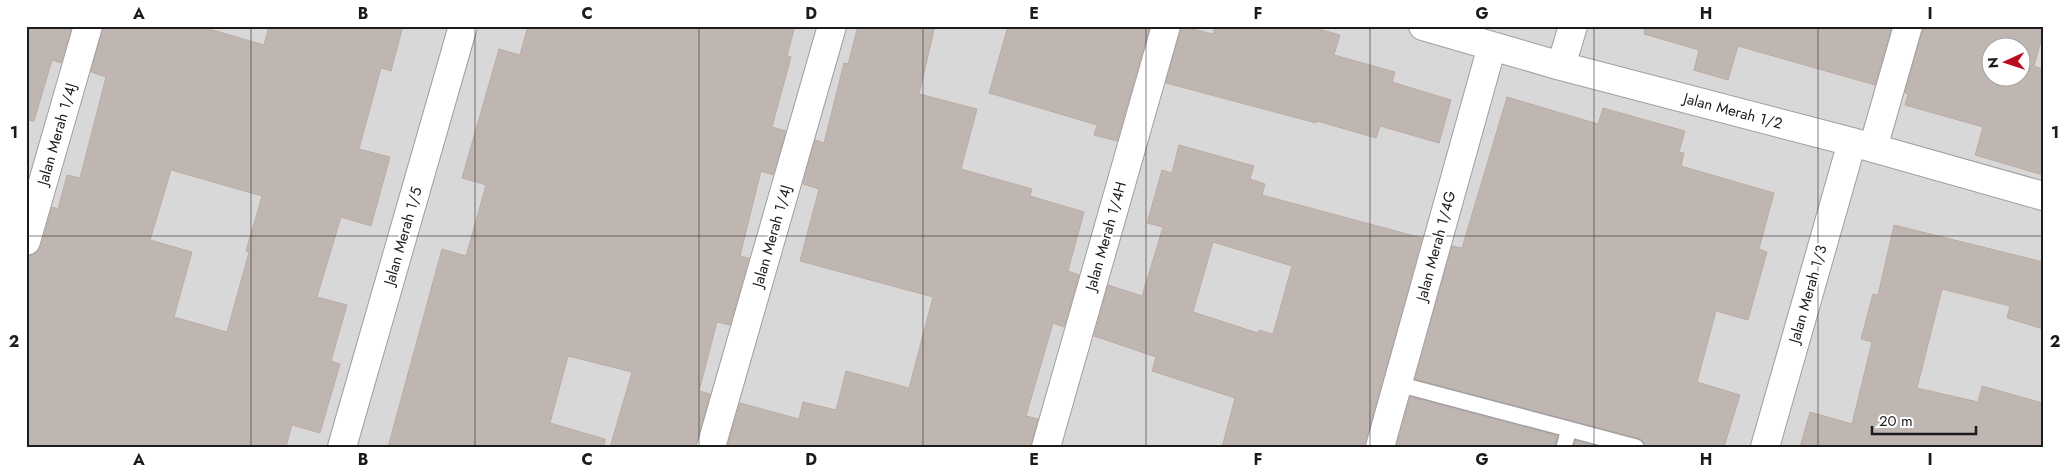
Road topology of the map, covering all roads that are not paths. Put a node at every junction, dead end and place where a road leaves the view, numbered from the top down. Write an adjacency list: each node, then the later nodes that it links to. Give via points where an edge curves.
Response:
1 (88, 26): 12 (street, Jalan Merah 1/4J)
2 (463, 26): 15 (street, Jalan Merah 1/5)
3 (832, 26): 16 (street, Jalan Merah 1/4J)
4 (1166, 26): 17 (street, Jalan Merah 1/4H)
5 (1423, 26): 8 (street, Jalan Merah 1/2)
6 (1573, 26): 9 (street)
7 (1908, 26): 10 (street, Jalan Merah 1/3)
8 (1492, 46): 9 (street, Jalan Merah 1/2); 13 (street, Jalan Merah 1/4G)
9 (1561, 66): 10 (street, Jalan Merah 1/2)
10 (1862, 145): 11 (street, Jalan Merah 1/2); 21 (street, Jalan Merah 1/3)
11 (2043, 196)
12 (26, 241)
13 (1398, 384): 14 (lane); 18 (street, Jalan Merah 1/4G)
14 (1569, 429): 19 (lane); 20 (lane)
15 (342, 447)
16 (711, 447)
17 (1046, 447)
18 (1380, 447)
19 (1564, 447)
20 (1636, 447)
21 (1765, 447)

